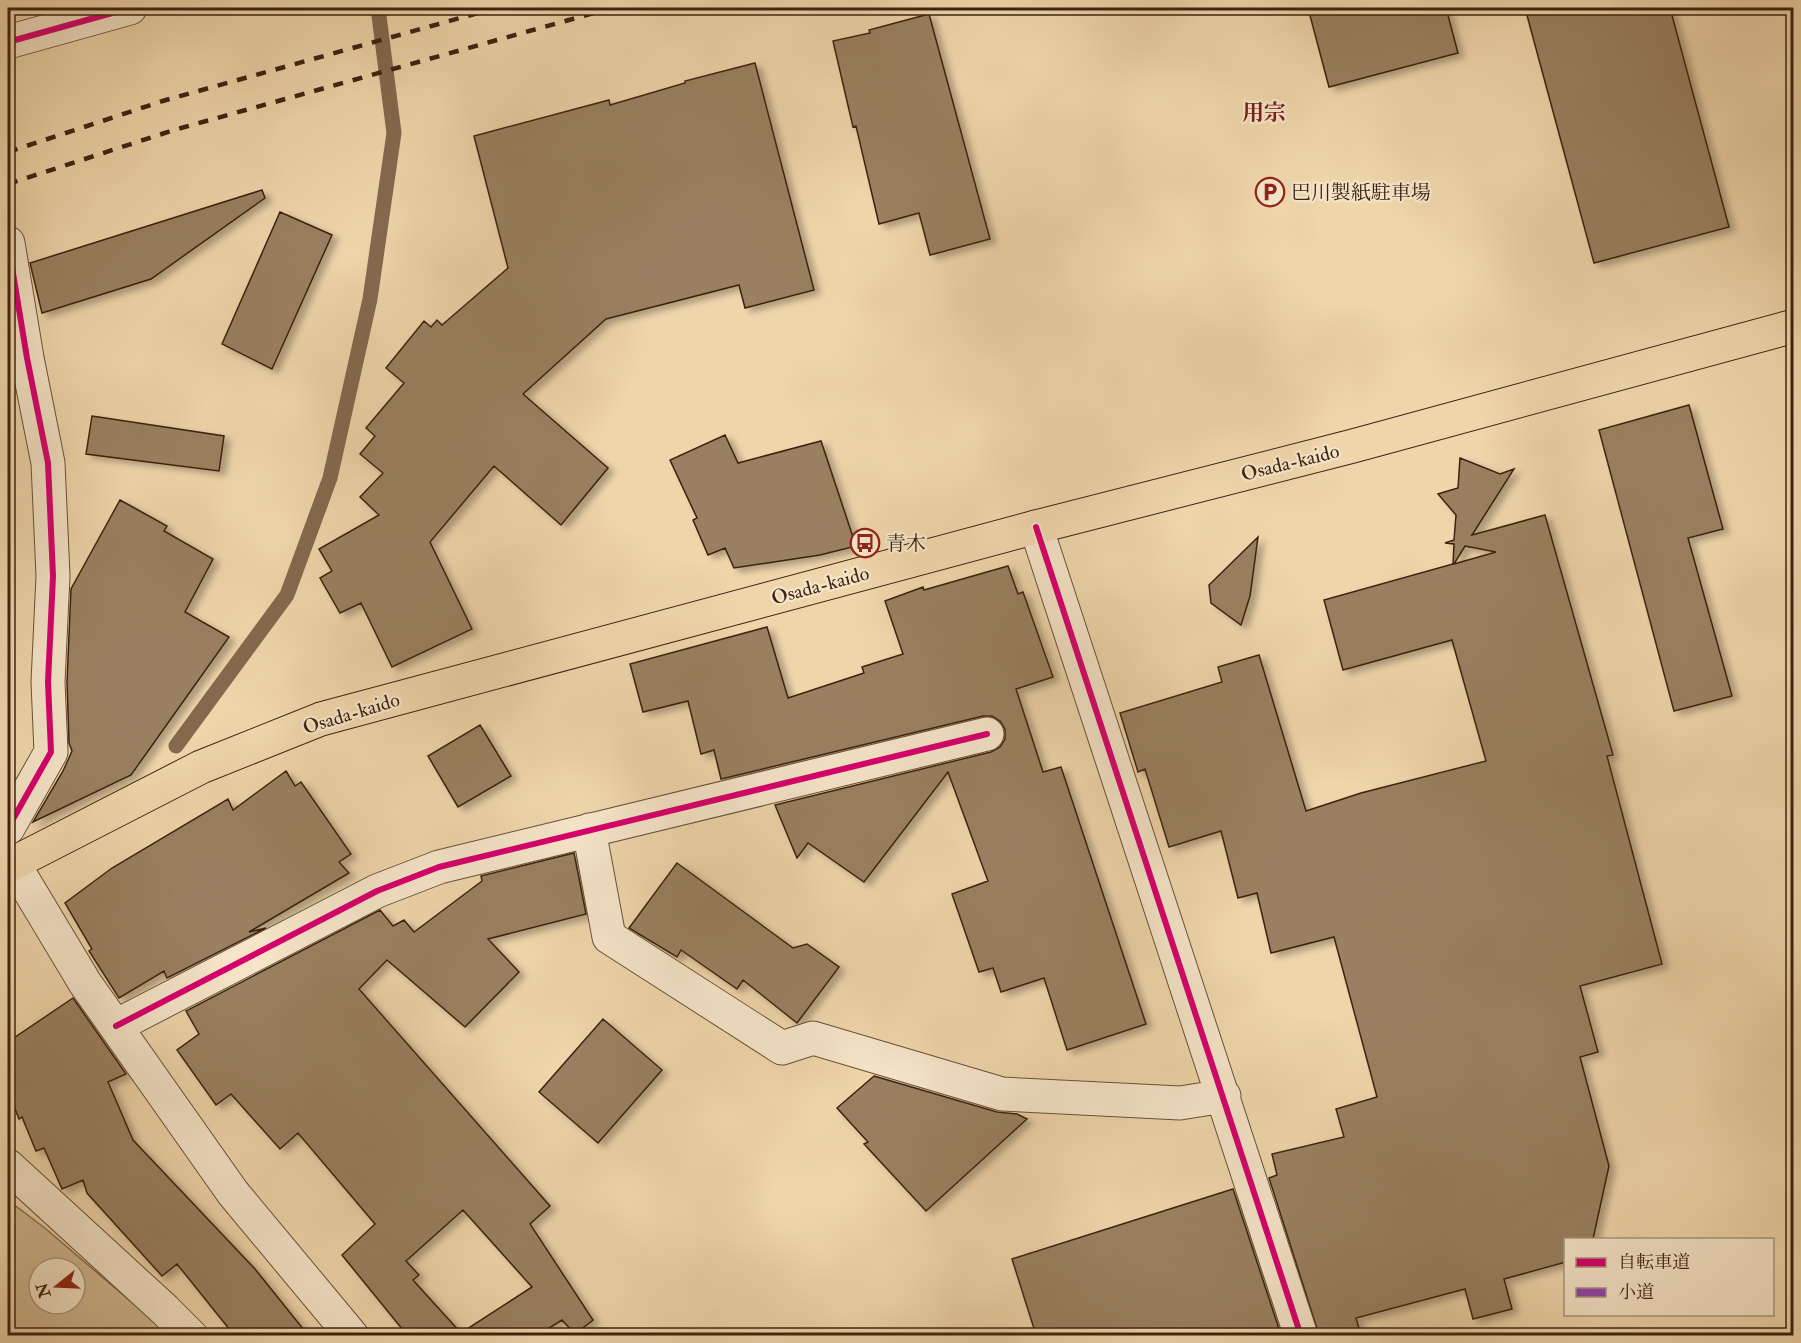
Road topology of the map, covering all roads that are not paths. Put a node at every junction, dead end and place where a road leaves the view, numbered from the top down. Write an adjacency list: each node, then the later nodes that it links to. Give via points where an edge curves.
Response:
1 (130, 8): 2 (street)
2 (8, 42)
3 (8, 243): 5 (street)
4 (1794, 326): 6 (main road, Osada-kaido)
5 (17, 361): 8 (street, via 48,463 53,576 48,682 51,752)
6 (1036, 527): 10 (main road, Osada-kaido, via 321,719 201,767); 12 (street)
7 (987, 734): 9 (street)
8 (8, 828)
9 (589, 830): 11 (street, via 439,867 377,891); 12 (street, via 609,937 782,1048 813,1038 1002,1094 1180,1103)
10 (10, 865): 11 (street)
11 (116, 1026): 15 (street, via 233,1192)
12 (1224, 1096): 16 (street)
13 (8, 1166): 14 (street)
14 (191, 1335)
15 (352, 1335)
16 (1301, 1335)

